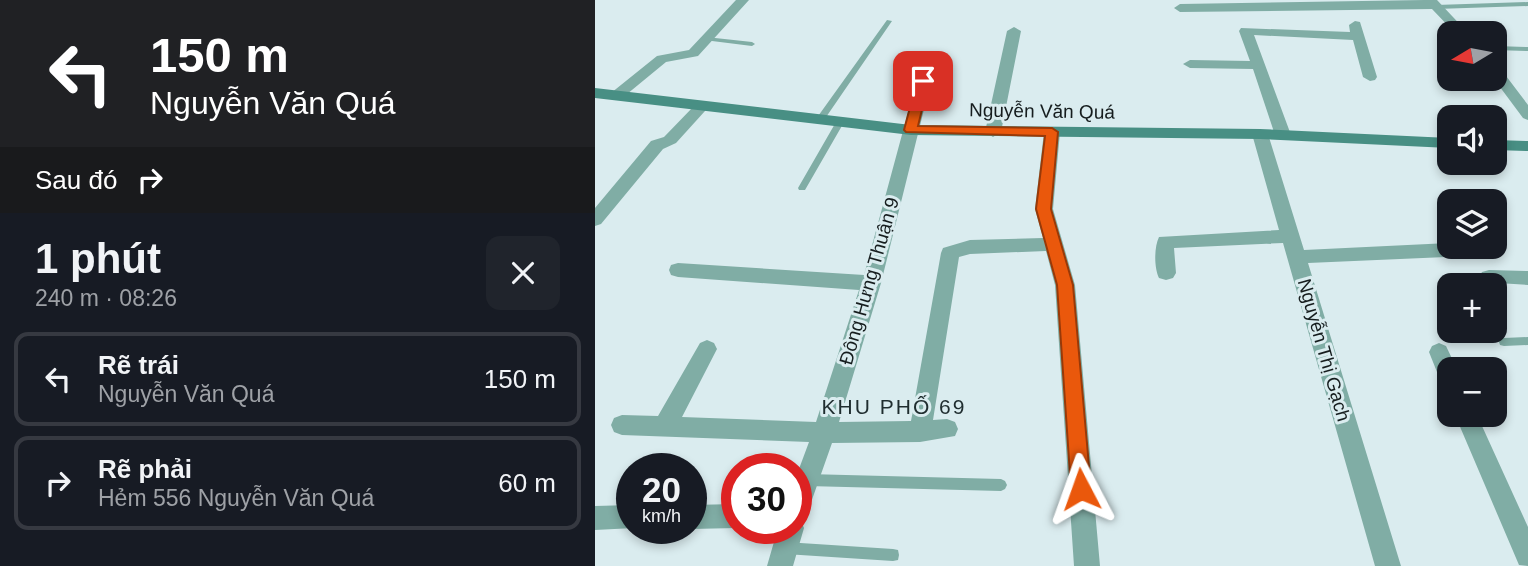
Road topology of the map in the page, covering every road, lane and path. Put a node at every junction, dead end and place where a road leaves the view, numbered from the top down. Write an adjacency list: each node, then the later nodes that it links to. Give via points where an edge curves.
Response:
1 (743, 0): 11 (street)
2 (1433, 4): 3 (lane); 4 (street); 7 (street)
3 (1528, 4)
4 (1350, 7): 5 (street); 10 (street)
5 (1180, 8)
6 (889, 21): 24 (lane)
7 (1450, 21)
8 (1014, 30): 27 (street)
9 (1246, 32): 10 (street); 17 (street)
10 (1359, 36): 18 (street)
11 (706, 39): 12 (lane); 21 (street, via 693,53 662,58)
12 (752, 44)
13 (1507, 48): 14 (lane)
14 (1528, 49)
15 (930, 57): 26 (street, Đông Hưng Thuận 9)
16 (1190, 64): 17 (street)
17 (1258, 65): 30 (street)
18 (1370, 77)
19 (1507, 87): 23 (street)
20 (596, 95): 21 (main road, Nguyễn Văn Quá)
21 (616, 96): 22 (main road, Nguyễn Văn Quá)
22 (700, 108): 24 (main road, Nguyễn Văn Quá); 35 (street, via 670,140 657,145)
23 (1528, 115)
24 (819, 121): 25 (main road, Nguyễn Văn Quá)
25 (839, 124): 26 (main road, Nguyễn Văn Quá); 34 (lane)
26 (911, 130): 27 (main road, Nguyễn Văn Quá); 44 (street, Đông Hưng Thuận 9)
27 (993, 132): 28 (main road, Nguyễn Văn Quá)
28 (1052, 132): 29 (main road, Nguyễn Văn Quá); 37 (street, via 1044,209)
29 (1260, 134): 30 (main road, Nguyễn Văn Quá); 36 (street, Nguyễn Thị Gạch)
30 (1283, 135): 31 (main road, Nguyễn Văn Quá)
31 (1437, 142)
32 (1507, 145): 33 (main road)
33 (1528, 146)
34 (802, 188)
35 (595, 220)
36 (1290, 236): 39 (street, Nguyễn Thị Gạch); 41 (street, via 1165,242)
37 (1052, 244): 54 (street, via 970,247 950,253); 64 (street, via 1065,285)
38 (1437, 250): 39 (street)
39 (1296, 257): 65 (street, Nguyễn Thị Gạch)
40 (678, 270): 44 (street)
41 (1166, 273)
42 (1507, 277): 43 (street)
43 (1528, 278)
44 (871, 283): 55 (street, Đông Hưng Thuận 9)
45 (1528, 341): 46 (lane)
46 (1507, 342)
47 (707, 349): 51 (street)
48 (1439, 352): 49 (street)
49 (1441, 357)
50 (622, 425): 51 (street)
51 (664, 426): 55 (street)
52 (1472, 427): 63 (street)
53 (947, 429): 54 (street)
54 (920, 432): 55 (street)
55 (824, 433): 56 (street, Đông Hưng Thuận 9)
56 (812, 464)
57 (812, 480): 58 (lane)
58 (1002, 485)
59 (616, 517): 60 (street)
60 (595, 518)
61 (785, 548): 62 (lane)
62 (893, 555)
63 (1528, 556)
64 (1087, 566)
65 (1388, 566)

